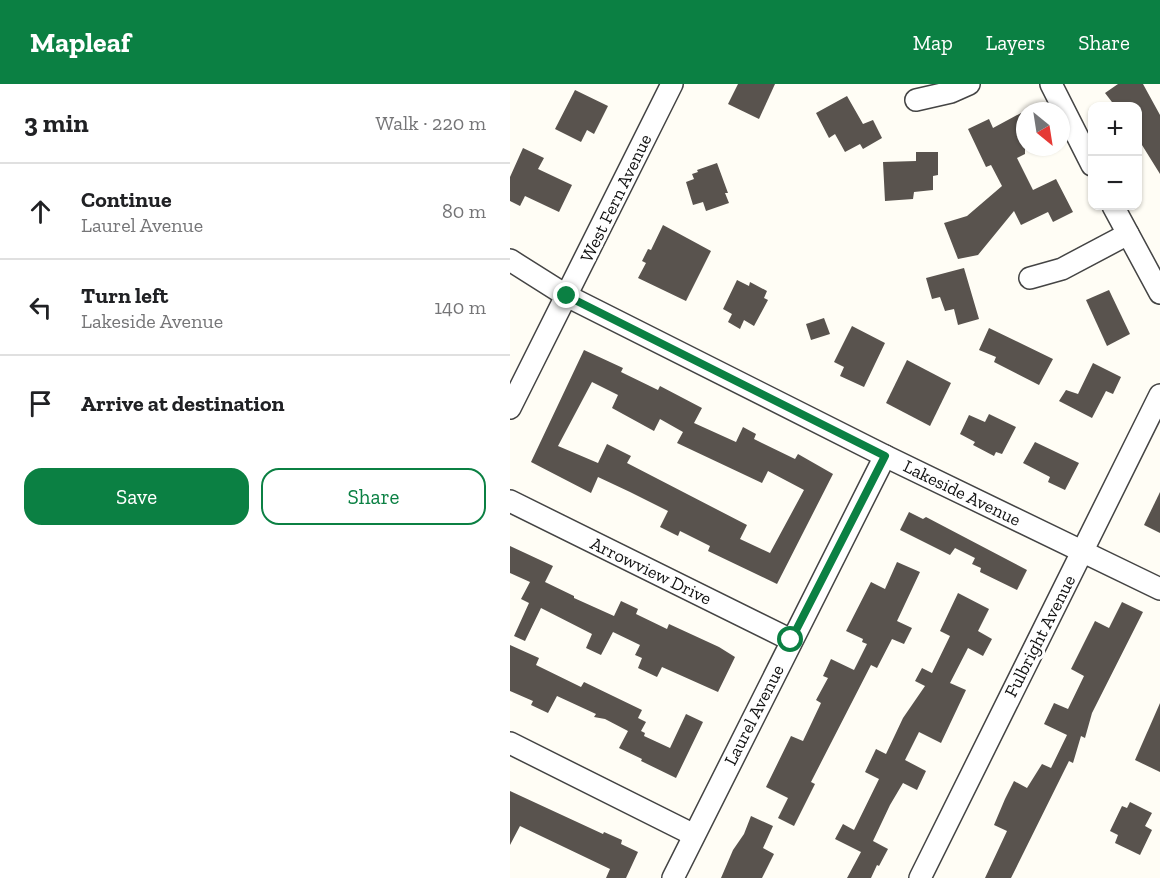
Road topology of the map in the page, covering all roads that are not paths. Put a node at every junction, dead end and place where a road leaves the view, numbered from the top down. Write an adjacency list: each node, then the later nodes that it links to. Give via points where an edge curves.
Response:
1 (672, 84): 11 (street, West Fern Avenue)
2 (969, 84): 4 (street)
3 (1052, 84): 5 (street)
4 (916, 100)
5 (1088, 157)
6 (1115, 210): 7 (street)
7 (1128, 234): 9 (street, via 1062,269); 10 (street)
8 (510, 260): 11 (street, Lakeside Avenue)
9 (1030, 278)
10 (1160, 293)
11 (567, 296): 13 (street, West Fern Avenue); 14 (street, Lakeside Avenue)
12 (1160, 394): 16 (street, Fulbright Avenue)
13 (510, 408)
14 (885, 456): 16 (street, Lakeside Avenue); 18 (street, Laurel Avenue)
15 (510, 501): 18 (street, Arrowview Drive)
16 (1083, 551): 17 (street, Lakeside Avenue); 22 (street, Fulbright Avenue)
17 (1160, 589)
18 (791, 640): 20 (street, Laurel Avenue)
19 (510, 743): 20 (street)
20 (694, 836): 21 (street, Laurel Avenue)
21 (673, 878)
22 (920, 878)

